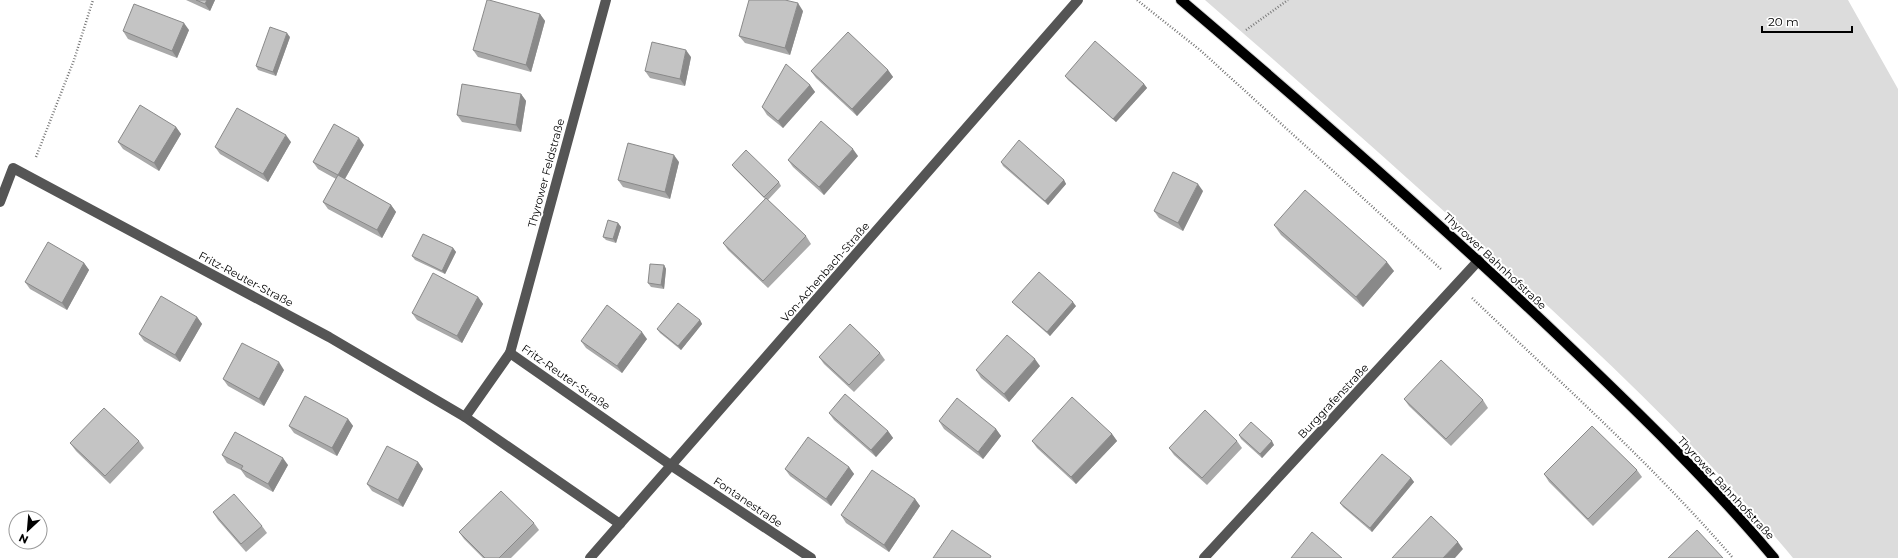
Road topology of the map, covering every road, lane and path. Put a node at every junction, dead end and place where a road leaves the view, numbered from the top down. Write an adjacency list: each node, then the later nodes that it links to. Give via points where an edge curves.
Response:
1 (93, 0): 7 (path, via 74,60)
2 (606, 0): 10 (street, Thyrower Feldstraße)
3 (1078, 0): 12 (street, Von-Achenbach-Straße)
4 (1181, 0): 6 (main road, Thyrower Bahnhofstraße)
5 (1288, 0): 6 (path)
6 (1230, 42): 9 (main road, Thyrower Bahnhofstraße)
7 (28, 176): 8 (street, Fritz-Reuter-Straße, via 13,168); 11 (street, Fritz-Reuter-Straße, via 329,337)
8 (0, 202)
9 (1479, 260): 16 (street, Burggrafenstraße); 17 (main road, Thyrower Bahnhofstraße, via 1634,409 1752,530)
10 (510, 353): 11 (street, Fritz-Reuter-Straße); 12 (street, Fritz-Reuter-Straße)
11 (465, 417): 13 (street, Fritz-Reuter-Straße)
12 (672, 466): 13 (street, Von-Achenbach-Straße); 15 (street, Fontanestraße)
13 (620, 524): 14 (street, Von-Achenbach-Straße)
14 (590, 558)
15 (812, 558)
16 (1204, 558)
17 (1774, 558)

